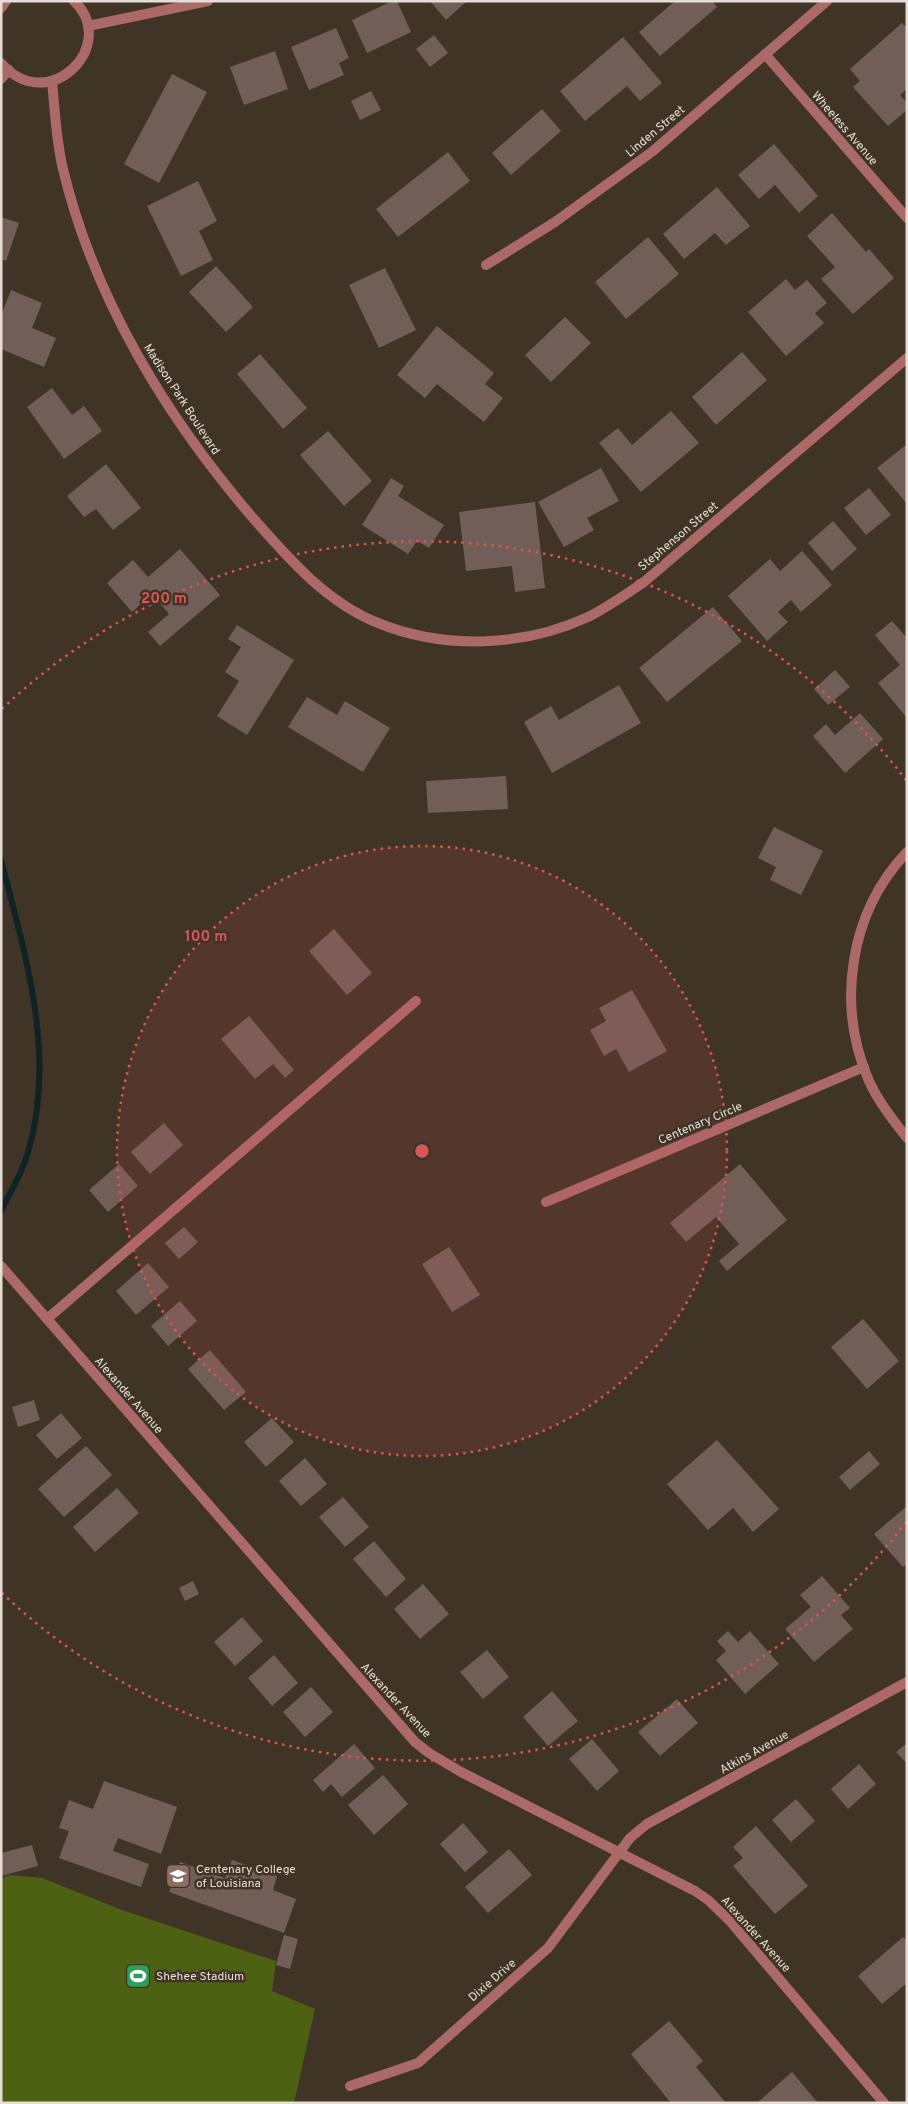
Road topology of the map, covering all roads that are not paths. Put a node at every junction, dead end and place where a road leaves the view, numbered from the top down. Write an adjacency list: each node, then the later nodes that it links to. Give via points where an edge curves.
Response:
1 (6, 1): 5 (street)
2 (74, 1): 6 (street)
3 (208, 1): 6 (street)
4 (827, 1): 7 (street, Linden Street)
5 (1, 8)
6 (88, 26): 10 (street, via 84,55 74,69)
7 (765, 54): 11 (street, Wheeless Avenue); 12 (street, Linden Street, via 653,151 555,222)
8 (5, 66): 9 (street); 10 (street, via 14,75 29,81)
9 (1, 79)
10 (52, 81): 14 (street, Madison Park Boulevard, via 63,168 79,224 132,346 194,445 221,481 311,580 339,602 375,622)
11 (907, 218)
12 (486, 265)
13 (907, 358): 14 (street, Stephenson Street, via 644,582 607,607 548,632 506,640 464,642)
14 (424, 636)
15 (907, 852): 17 (street, via 876,894 861,929 852,967 851,1010 856,1046)
16 (416, 1001): 21 (street)
17 (864, 1067): 18 (street, via 869,1082); 19 (street, Centenary Circle)
18 (907, 1138)
19 (546, 1202)
20 (1, 1266): 21 (street, Alexander Avenue)
21 (47, 1319): 23 (street, Alexander Avenue, via 415,1742 461,1772)
22 (907, 1682): 23 (street, Atkins Avenue, via 647,1824 630,1838)
23 (620, 1852): 24 (street, Dixie Drive, via 548,1948 418,2063); 25 (street, Alexander Avenue, via 708,1900 730,1921)
24 (350, 2086)
25 (884, 2103)

